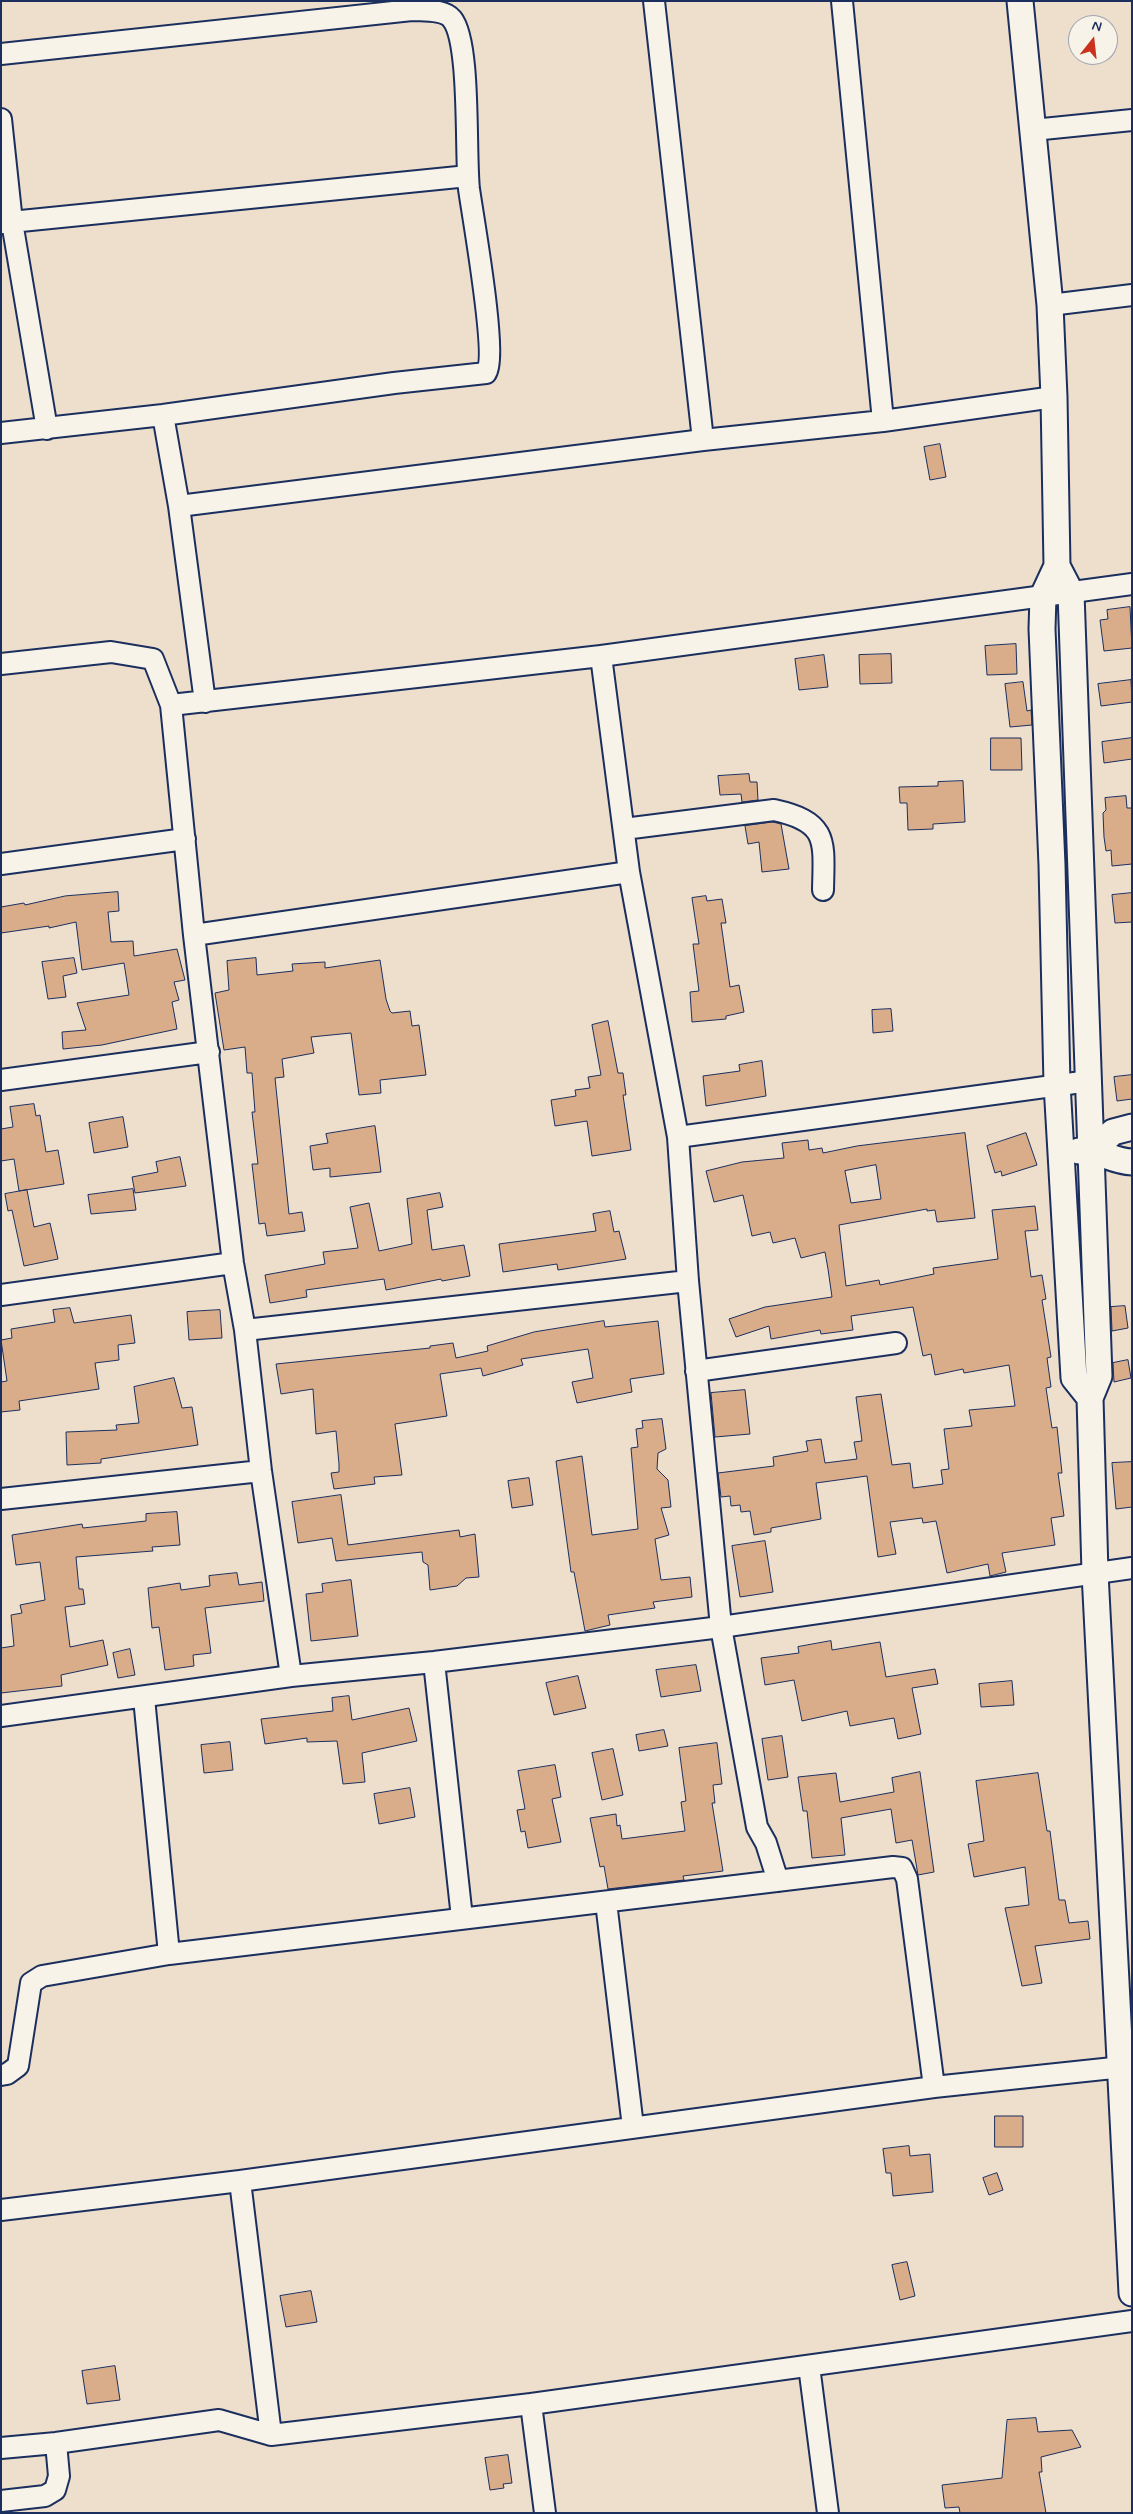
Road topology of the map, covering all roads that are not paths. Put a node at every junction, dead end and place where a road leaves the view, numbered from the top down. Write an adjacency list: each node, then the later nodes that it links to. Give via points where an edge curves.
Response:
1 (654, 1): 18 (street)
2 (842, 1): 15 (street)
3 (1020, 1): 8 (street)
4 (446, 7): 5 (street); 9 (street, via 458,33 464,63)
5 (1, 54)
6 (1, 119): 10 (street)
7 (1132, 120): 8 (street)
8 (1033, 130): 12 (street)
9 (468, 176): 10 (street); 14 (street, via 487,324 490,364 486,373)
10 (7, 223): 16 (street)
11 (1132, 295): 12 (street)
12 (1050, 305): 13 (street)
13 (1054, 397): 15 (street); 20 (street)
14 (163, 415): 16 (street); 19 (street)
15 (883, 421): 18 (street)
16 (47, 429): 17 (street)
17 (1, 433)
18 (703, 440): 19 (street)
19 (180, 506): 26 (street)
20 (1057, 566): 22 (street); 23 (street)
21 (1132, 584): 22 (street)
22 (1071, 592): 23 (street); 28 (street)
23 (1043, 596): 24 (street); 29 (street)
24 (601, 656): 26 (street); 30 (street)
25 (1, 664): 27 (street, via 111,652 153,659)
26 (205, 702): 27 (street)
27 (171, 705): 31 (street)
28 (1077, 754): 29 (street); 36 (street)
29 (1048, 755): 37 (street)
30 (624, 829): 33 (street); 34 (street, via 774,810 794,814 808,821 821,835)
31 (185, 839): 32 (street); 35 (street)
32 (1, 864)
33 (629, 872): 35 (street); 43 (street)
34 (823, 890)
35 (194, 935): 38 (street)
36 (1088, 1011): 37 (street); 40 (street)
37 (1056, 1012): 41 (street)
38 (210, 1052): 39 (street); 49 (street)
39 (1, 1080)
40 (1089, 1081): 41 (street); 44 (street)
41 (1057, 1084): 43 (street); 45 (street)
42 (1132, 1127): 44 (street, via 1113,1132)
43 (678, 1137): 50 (street)
44 (1093, 1150): 45 (street); 46 (street, via 1118,1161); 47 (street)
45 (1062, 1153): 48 (street)
46 (1132, 1162)
47 (1096, 1253): 48 (street); 55 (street, via 1099,1376)
48 (1067, 1254): 55 (street, via 1074,1378)
49 (233, 1263): 51 (street); 52 (street)
50 (688, 1281): 52 (street); 54 (street)
51 (1, 1295)
52 (245, 1330): 56 (street)
53 (896, 1344): 54 (street)
54 (696, 1371): 60 (street)
55 (1090, 1398): 59 (street)
56 (260, 1470): 57 (street); 62 (street)
57 (1, 1499)
58 (1132, 1568): 59 (street)
59 (1095, 1573): 60 (street); 69 (street)
60 (721, 1627): 61 (street); 65 (street, via 757,1827 766,1843)
61 (434, 1662): 62 (street); 67 (street)
62 (291, 1676): 63 (street)
63 (144, 1698): 64 (street); 68 (street)
64 (1, 1716)
65 (778, 1881): 66 (street); 71 (street, via 892,1866 902,1868 908,1879)
66 (606, 1902): 67 (street); 72 (street)
67 (462, 1918): 68 (street)
68 (169, 1954): 70 (street, via 42,1976 32,1982 18,2066)
69 (1125, 2067): 71 (street); 75 (street)
70 (1, 2075)
71 (934, 2087): 72 (street)
72 (633, 2127): 73 (street)
73 (240, 2181): 74 (street); 79 (street)
74 (1, 2210)
75 (1132, 2293)
76 (1132, 2321): 77 (street)
77 (809, 2366): 78 (street); 84 (street)
78 (531, 2404): 79 (street); 83 (street)
79 (271, 2435): 80 (street, via 219,2420)
80 (56, 2443): 81 (street); 82 (street, via 59,2476 54,2490 45,2496)
81 (1, 2448)
82 (1, 2501)
83 (546, 2513)
84 (828, 2513)

